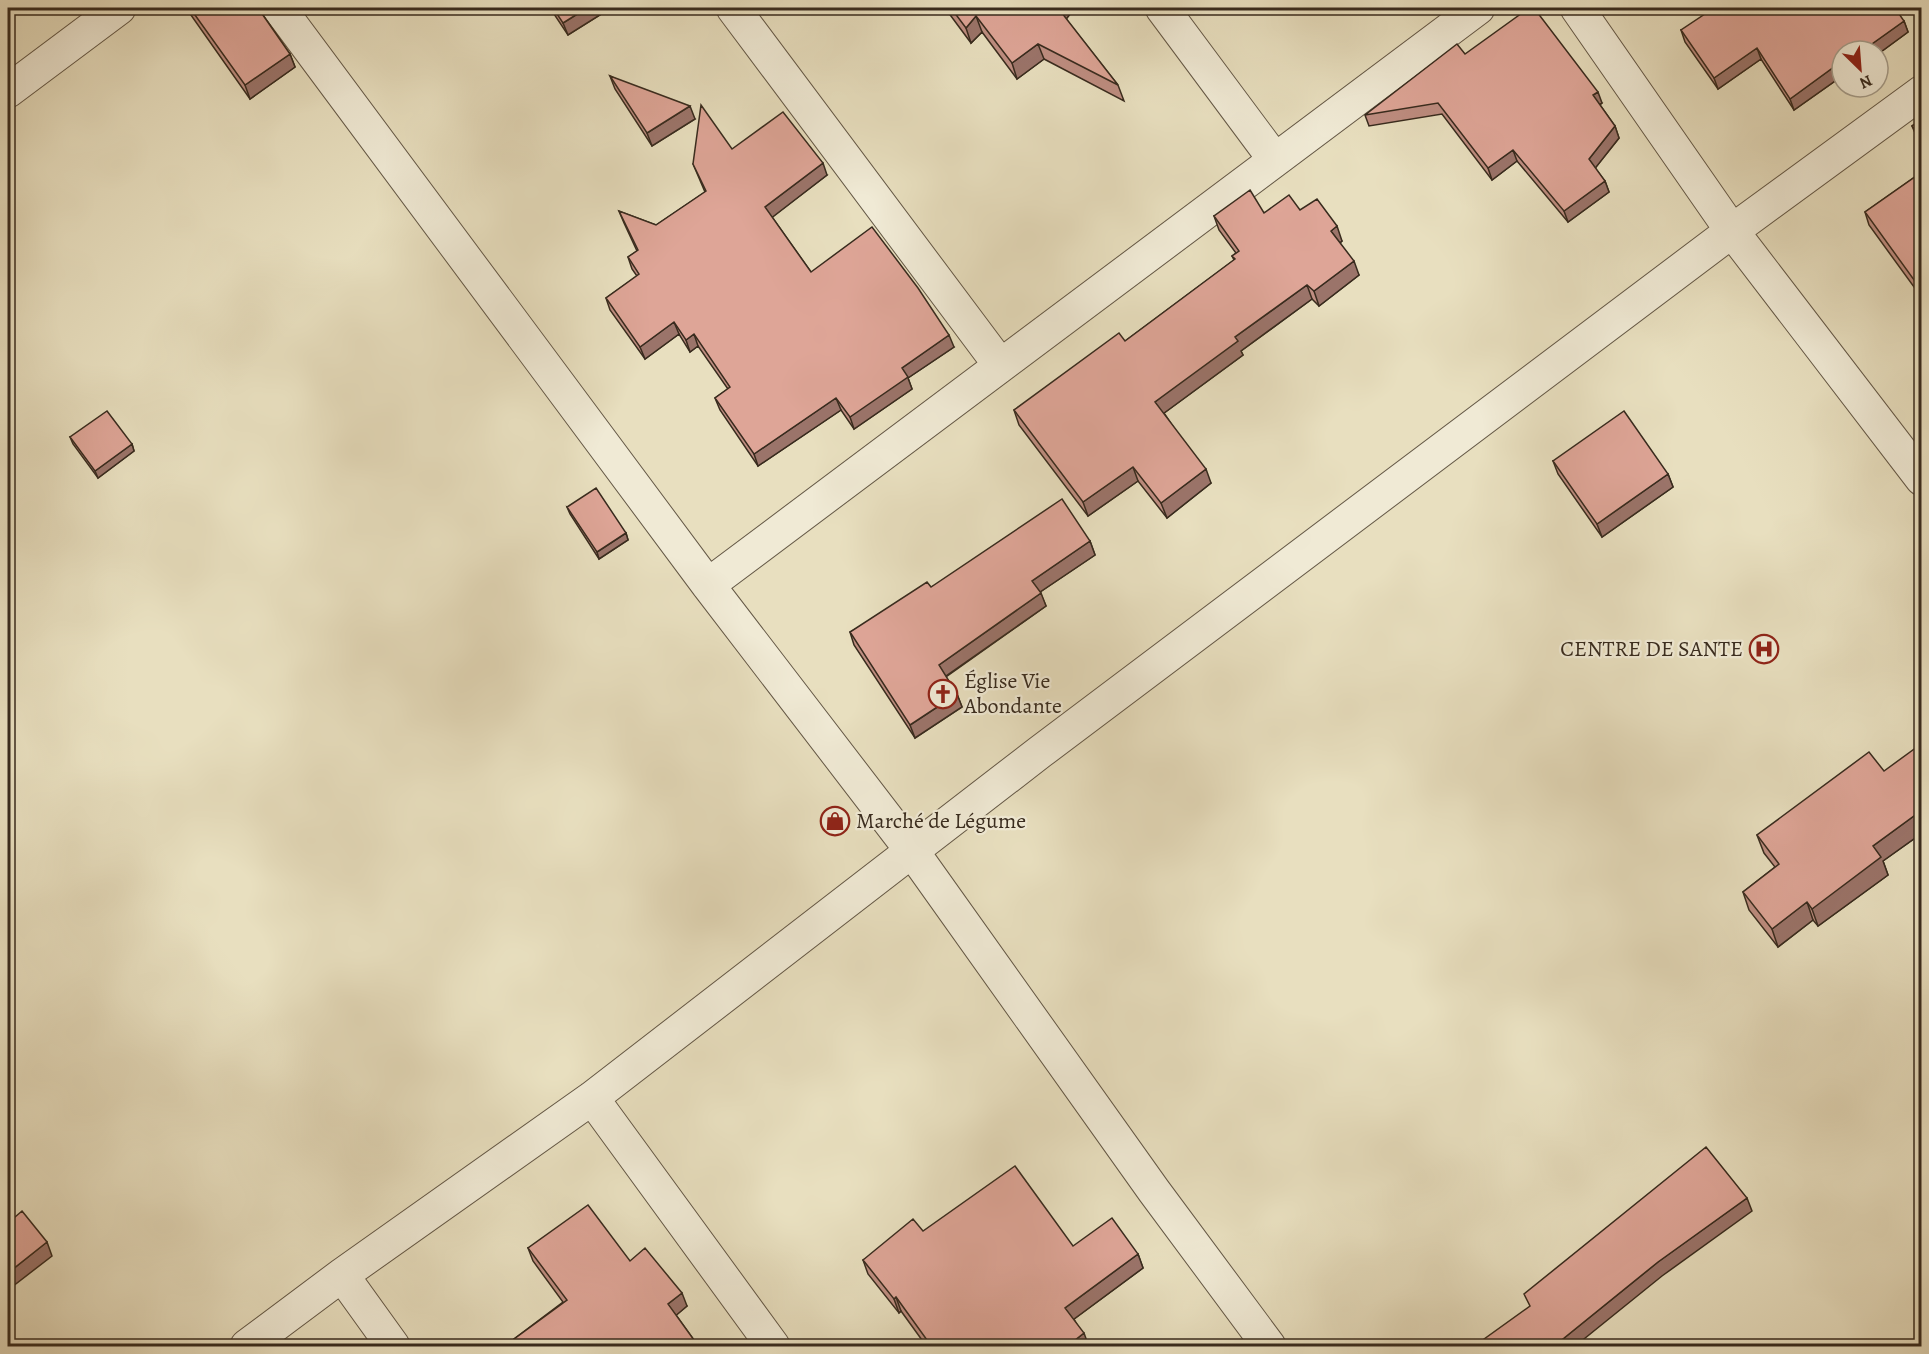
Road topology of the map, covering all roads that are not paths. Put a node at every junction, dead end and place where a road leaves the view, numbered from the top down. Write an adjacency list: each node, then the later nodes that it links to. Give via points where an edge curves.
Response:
1 (119, 8): 7 (street)
2 (279, 8): 13 (street)
3 (733, 8): 11 (street)
4 (1162, 8): 9 (street)
5 (1478, 8): 9 (street)
6 (1577, 8): 10 (street)
7 (8, 91)
8 (1922, 92): 10 (street)
9 (1275, 159): 11 (street)
10 (1732, 231): 12 (street); 14 (street)
11 (1000, 365): 13 (street)
12 (1922, 479)
13 (708, 585): 14 (street)
14 (912, 851): 15 (street); 20 (street)
15 (592, 1098): 16 (street); 19 (street)
16 (342, 1275): 17 (street); 18 (street)
17 (247, 1347)
18 (393, 1347)
19 (772, 1347)
20 (1269, 1347)

